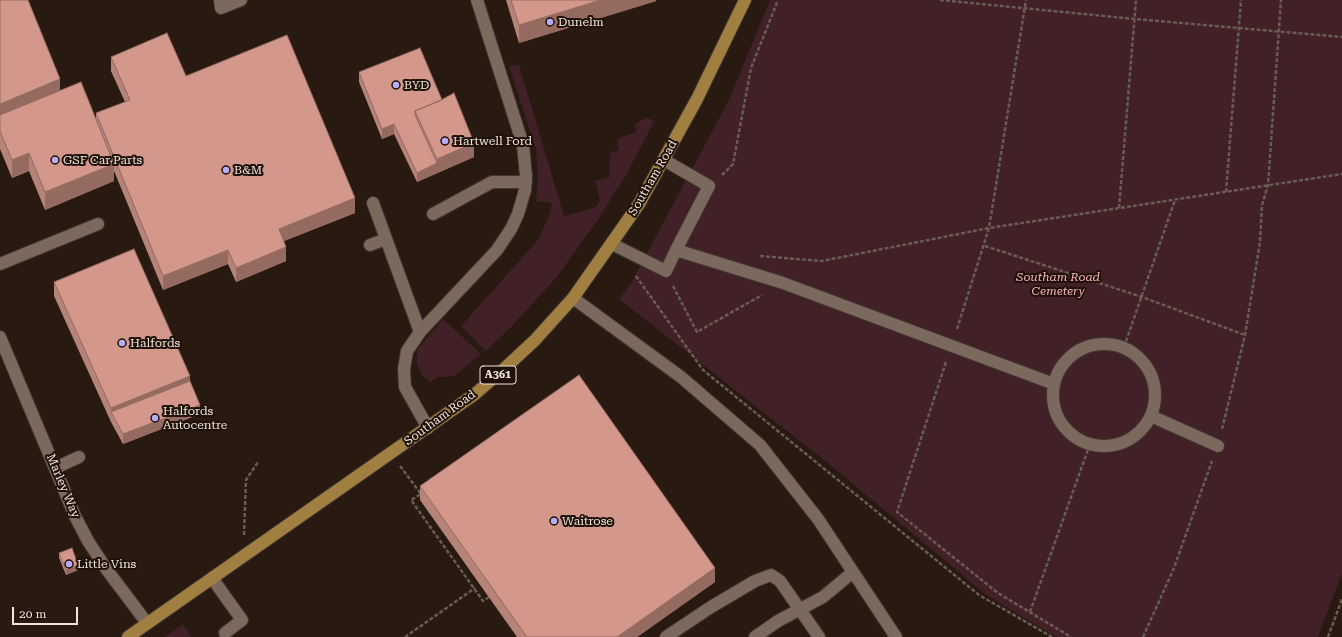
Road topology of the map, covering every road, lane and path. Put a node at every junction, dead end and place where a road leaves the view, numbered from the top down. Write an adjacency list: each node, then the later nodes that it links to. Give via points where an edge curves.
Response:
1 (220, 0): 2 (street, via 222,8)
2 (242, 0)
3 (477, 0): 16 (street, via 523,145)
4 (745, 0): 14 (main road, Southam Road / A361)
5 (778, 0): 18 (path, via 751,68 733,164)
6 (940, 0): 10 (path)
7 (1136, 0): 10 (path)
8 (1241, 0): 11 (path)
9 (1281, 0): 12 (path)
10 (1135, 19): 11 (path); 22 (path)
11 (1240, 27): 12 (path); 19 (path)
12 (1279, 31): 13 (path); 17 (path)
13 (1342, 37)
14 (664, 160): 18 (street); 26 (main road, Southam Road / A361)
15 (1342, 174): 17 (path)
16 (526, 182): 23 (street, via 492,182); 37 (street, via 520,208 511,229 500,245)
17 (1268, 185): 19 (path); 38 (path, via 1262,205 1260,242)
18 (709, 186): 29 (street)
19 (1226, 192): 20 (path)
20 (1176, 200): 22 (path); 35 (path)
21 (373, 203): 25 (street)
22 (1119, 208): 30 (path, via 990,228 822,261)
23 (433, 214)
24 (98, 224): 31 (street)
25 (386, 239): 27 (street); 37 (street)
26 (612, 244): 32 (street); 36 (main road, Southam Road / A361)
27 (370, 245)
28 (985, 246): 35 (path)
29 (676, 250): 32 (street); 34 (street)
30 (753, 256)
31 (0, 264)
32 (666, 271): 34 (path, via 697,332)
33 (634, 273): 66 (path, via 703,370 979,595)
34 (783, 284): 41 (street)
35 (1142, 297): 38 (path); 40 (path)
36 (573, 298): 43 (main road, Southam Road / A361, via 535,340 504,369); 51 (street, via 681,377 760,445 818,519)
37 (420, 332): 43 (street, via 407,351 404,378 411,400)
38 (1245, 335): 45 (path)
39 (1, 344): 49 (street, Marley Way)
40 (1124, 347): 41 (street, via 1095,344 1080,349 1059,369); 42 (street, via 1138,356 1149,369 1154,384 1155,400)
41 (1054, 384): 44 (street, via 1056,414 1070,433)
42 (1151, 416): 44 (street, via 1132,438 1119,444); 45 (street)
43 (428, 428): 50 (main road, Southam Road / A361)
44 (1090, 444): 57 (path)
45 (1218, 446): 67 (path, via 1174,568)
46 (79, 456): 49 (street)
47 (258, 462): 50 (path, via 246,480)
48 (401, 467): 53 (path, via 421,494 411,500)
49 (55, 468): 58 (street, Marley Way, via 88,540 106,570)
50 (246, 555): 52 (main road, Southam Road / A361)
51 (853, 572): 56 (street, via 823,598); 65 (street)
52 (212, 578): 58 (main road, Southam Road / A361); 59 (street, via 242,620)
53 (475, 588): 54 (path, via 483,601); 61 (path)
54 (489, 597)
55 (1342, 599): 68 (path)
56 (800, 608): 62 (street, via 780,581 771,575 765,576); 63 (street); 64 (street)
57 (1030, 612)
58 (147, 623): 60 (main road, Southam Road / A361)
59 (225, 633)
60 (128, 637)
61 (405, 637)
62 (666, 637)
63 (755, 637)
64 (819, 637)
65 (896, 637)
66 (1052, 637)
67 (1144, 637)
68 (1328, 637)

